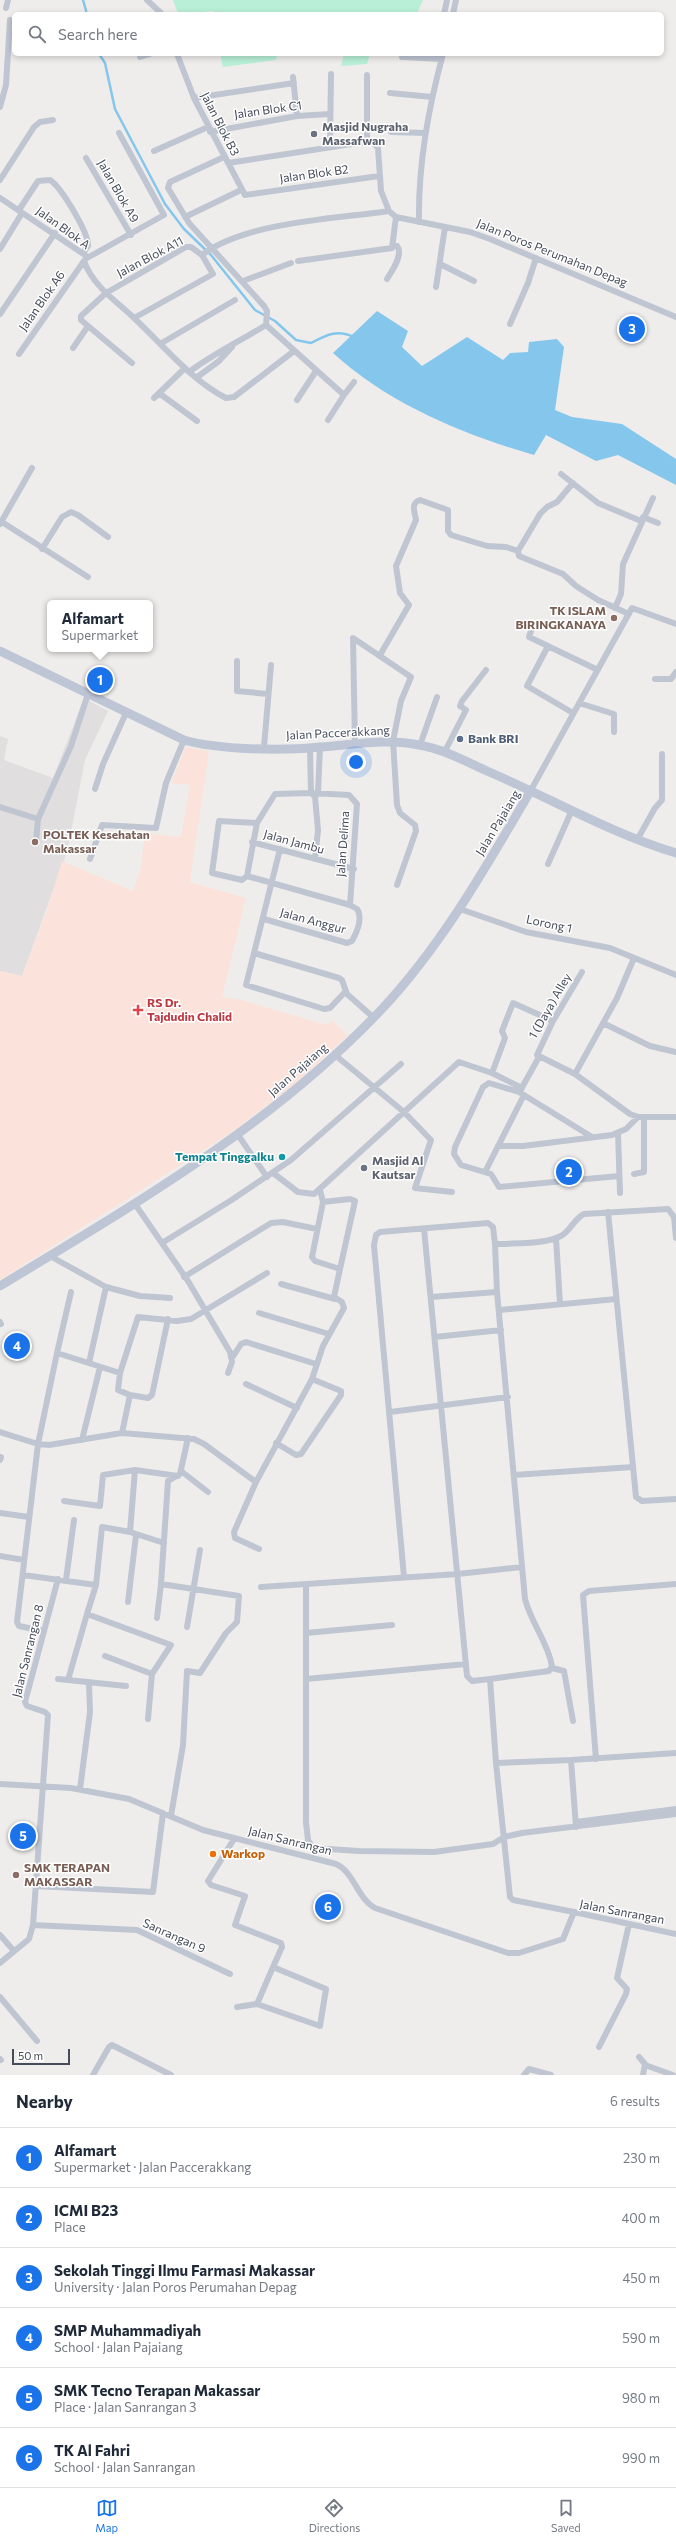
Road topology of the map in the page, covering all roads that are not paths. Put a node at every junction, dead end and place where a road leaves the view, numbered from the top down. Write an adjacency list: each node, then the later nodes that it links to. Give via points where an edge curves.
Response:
1 (8, 0): 5 (street)
2 (147, 0): 6 (street)
3 (447, 0): 7 (street)
4 (456, 0): 8 (street)
5 (6, 8)
6 (160, 12)
7 (444, 12)
8 (453, 12)
9 (10, 20): 20 (street, via 6,85)
10 (143, 56): 12 (street)
11 (178, 56): 19 (street, Jalan Blok B3)
12 (140, 57)
13 (402, 57): 14 (street)
14 (442, 57): 18 (street)
15 (331, 74): 21 (street)
16 (367, 75): 28 (street)
17 (390, 93): 18 (street)
18 (432, 97): 27 (street)
19 (194, 98): 22 (street, via 294,80); 24 (street, Jalan Blok B3)
20 (0, 107)
21 (330, 114): 22 (street, Jalan Blok C1); 29 (street)
22 (297, 116): 24 (street, Jalan Blok C1)
23 (53, 120): 34 (street, via 40,122 34,127)
24 (209, 129): 30 (street, Jalan Blok C1); 32 (street, Jalan Blok B3)
25 (390, 132): 27 (street)
26 (119, 133): 44 (street, Jalan Blok A6, via 164,215)
27 (425, 133): 41 (street, via 419,174)
28 (367, 140): 29 (street); 33 (street, via 378,148)
29 (330, 146): 32 (street)
30 (154, 151)
31 (86, 158): 44 (street, Jalan Blok A9)
32 (226, 160): 35 (street, Jalan Blok B3); 39 (street, via 170,182 168,188)
33 (379, 176): 35 (street, Jalan Blok B2, via 253,195 245,195); 37 (street, via 381,191)
34 (0, 180)
35 (241, 190): 39 (street)
36 (0, 198): 38 (street, Jalan Blok A)
37 (389, 211): 40 (street, Jalan Poros Perumahan Depag); 47 (street, via 261,230)
38 (21, 212): 43 (street, Jalan Blok A); 46 (street); 49 (street, via 38,181 45,179 55,184 89,243)
39 (185, 217): 47 (street)
40 (396, 217): 41 (street, Jalan Poros Perumahan Depag); 45 (street)
41 (419, 222): 42 (street, Jalan Poros Perumahan Depag)
42 (445, 227): 50 (street, Jalan Poros Perumahan Depag, via 490,239); 53 (street)
43 (55, 233): 49 (street, Jalan Blok A); 60 (street)
44 (131, 235): 49 (street, Jalan Blok A6)
45 (393, 245): 51 (street, via 390,248); 54 (street, via 399,250 396,263)
46 (0, 249)
47 (211, 249): 48 (street); 55 (street)
48 (203, 255): 58 (street, Jalan Blok A11, via 188,247); 62 (street, via 213,274)
49 (85, 257): 58 (street, Jalan Blok A, via 95,281); 70 (street, Jalan Blok A6)
50 (536, 258): 61 (street, Jalan Poros Perumahan Depag); 64 (street)
51 (298, 261)
52 (291, 263): 55 (street)
53 (440, 264): 56 (street); 57 (street)
54 (387, 279)
55 (243, 281): 63 (street, via 267,312)
56 (474, 281)
57 (436, 286)
58 (106, 293): 62 (street, Jalan Blok A); 65 (street, via 81,316 81,320)
59 (235, 300): 66 (street)
60 (0, 314)
61 (676, 317)
62 (134, 318): 66 (street, Jalan Blok A)
63 (266, 323): 67 (street); 69 (street)
64 (510, 324)
65 (88, 326): 68 (street); 71 (street)
66 (160, 344): 72 (street, Jalan Blok A)
67 (233, 346): 72 (street); 74 (street, via 219,361)
68 (73, 348)
69 (294, 351): 73 (street); 74 (street, Jalan Blok A, via 230,399 218,394)
70 (19, 354)
71 (132, 363)
72 (187, 370): 74 (street, Jalan Blok A); 76 (street)
73 (316, 371): 77 (street); 79 (street)
74 (196, 378)
75 (354, 382): 77 (street)
76 (159, 393): 78 (street); 81 (street)
77 (344, 396): 80 (street)
78 (154, 398)
79 (297, 400)
80 (328, 420)
81 (197, 421)
82 (32, 468): 87 (street)
83 (560, 474): 84 (street)
84 (573, 483): 86 (street, via 598,503); 91 (street, via 558,502 540,514)
85 (653, 498): 86 (street)
86 (642, 519): 88 (street); 93 (street, via 623,564 621,594)
87 (1, 523): 90 (street)
88 (658, 523)
89 (108, 537): 90 (street, via 71,512 62,517)
90 (42, 549): 92 (street)
91 (518, 552): 93 (street, via 519,556 567,576 576,586); 99 (street, via 506,546 487,546 451,535 448,531 448,510 417,501 413,512 416,520 396,566 400,593 409,605)
92 (88, 577)
93 (615, 608): 94 (street)
94 (629, 614): 95 (street, via 632,608); 103 (street)
95 (676, 624)
96 (533, 625): 97 (street, via 528,638)
97 (547, 648): 103 (street); 111 (street, via 527,686)
98 (0, 651): 106 (main road, Jalan Paccerakkang)
99 (380, 654): 114 (street, via 411,677 401,701); 115 (street, via 354,638 351,639)
100 (237, 661): 107 (street, via 237,691)
101 (271, 665): 107 (street)
102 (486, 670): 120 (street, via 462,701 460,706 466,710)
103 (598, 670): 109 (street)
104 (676, 672): 105 (street, via 671,679)
105 (655, 679)
106 (88, 694): 110 (main road, Jalan Paccerakkang); 127 (street, via 71,746)
107 (268, 694): 118 (street)
108 (437, 696): 116 (street)
109 (579, 703): 111 (street); 112 (street, via 614,714)
110 (126, 713): 113 (main road, Jalan Paccerakkang); 122 (street, via 103,764)
111 (573, 713): 123 (street)
112 (614, 732)
113 (184, 740): 118 (main road, Jalan Paccerakkang, via 212,747); 134 (street, via 166,783 156,828 102,825)
114 (392, 741): 115 (main road, Jalan Paccerakkang); 116 (main road, Jalan Paccerakkang); 140 (street, via 397,805 400,812 415,825 416,831)
115 (355, 744): 117 (main road, Jalan Paccerakkang)
116 (420, 745): 120 (main road, Jalan Paccerakkang)
117 (320, 747): 119 (main road, Jalan Paccerakkang); 124 (street)
118 (264, 748): 119 (main road, Jalan Paccerakkang)
119 (310, 748): 124 (street)
120 (444, 753): 123 (main road, Jalan Paccerakkang)
121 (662, 754): 129 (street, via 662,800)
122 (95, 789)
123 (531, 790): 126 (main road, Jalan Paccerakkang); 142 (main road, Jalan Pajaiang)
124 (315, 794): 128 (street, Jalan Delima, via 278,793); 135 (street, via 318,830); 137 (street, Jalan Delima, via 349,796 357,804)
125 (0, 807): 127 (street)
126 (572, 810): 129 (main road, Jalan Paccerakkang); 136 (street)
127 (38, 819): 130 (street)
128 (257, 823): 131 (street); 138 (street, via 222,820 217,825 211,871 242,880)
129 (637, 840): 133 (main road, Jalan Paccerakkang)
130 (36, 842)
131 (252, 842): 132 (street, Jalan Jambu); 138 (street)
132 (280, 849): 135 (street, Jalan Jambu); 139 (street)
133 (676, 853)
134 (90, 859)
135 (315, 859): 137 (street, Jalan Jambu)
136 (548, 864)
137 (354, 868): 141 (street, Jalan Delima)
138 (247, 876): 139 (street)
139 (272, 884): 141 (street); 143 (street)
140 (397, 885)
141 (350, 905): 143 (street, Jalan Anggur, via 360,912 350,942 341,942)
142 (460, 909): 145 (street, Lorong 1, via 526,932 610,948); 149 (main road, Jalan Pajaiang, via 405,982)
143 (264, 919): 144 (street)
144 (254, 954): 148 (street, via 339,978); 148 (street, via 246,982 248,987 324,1009 330,1008)
145 (634, 958): 147 (street, Lorong 1); 151 (street)
146 (582, 972): 150 (street, 1 (Daya) Alley)
147 (676, 975)
148 (345, 992): 149 (street)
149 (373, 1017): 154 (main road, Jalan Pajaiang)
150 (553, 1021): 153 (street, 1 (Daya) Alley); 156 (street, via 513,1003 502,1031 505,1038)
151 (603, 1023): 152 (street, via 650,1046); 157 (street)
152 (676, 1052)
153 (538, 1054): 157 (street); 159 (street, 1 (Daya) Alley)
154 (335, 1055): 158 (street); 164 (main road, Jalan Pajaiang)
155 (401, 1064): 158 (street)
156 (492, 1073): 159 (street); 160 (street, via 459,1062)
157 (575, 1074): 161 (street, via 624,1110)
158 (374, 1086): 160 (street); 169 (street, via 298,1154)
159 (522, 1092): 165 (street); 166 (street, 1 (Daya) Alley); 167 (street, via 499,1084 486,1084 455,1147 454,1154 462,1165)
160 (404, 1112): 171 (street); 172 (street, via 431,1140 415,1188)
161 (641, 1117): 162 (street); 163 (street); 168 (street, via 644,1172)
162 (676, 1118)
163 (618, 1133): 165 (street); 170 (street)
164 (238, 1135): 169 (street); 175 (main road, Jalan Pajaiang)
165 (592, 1137): 166 (street, via 523,1146)
166 (498, 1146): 167 (street, 1 (Daya) Alley)
167 (485, 1172): 170 (street, via 493,1176 499,1187)
168 (634, 1174)
169 (270, 1175): 171 (street, via 298,1192 312,1194); 181 (street)
170 (619, 1176): 173 (street)
171 (320, 1190): 174 (street)
172 (452, 1192)
173 (620, 1193)
174 (323, 1202): 177 (street); 184 (street, via 350,1199 355,1201)
175 (135, 1204): 181 (street); 183 (main road, Jalan Pajaiang)
176 (608, 1212): 179 (street, via 581,1216 565,1233); 180 (street, via 668,1209 674,1217); 195 (street)
177 (317, 1229): 184 (street, via 313,1259); 186 (street, via 283,1222 272,1223)
178 (424, 1229): 182 (street, via 490,1224); 192 (street); 217 (street, via 380,1232 374,1239)
179 (556, 1238): 182 (street); 196 (street)
180 (676, 1238)
181 (162, 1243): 186 (street)
182 (495, 1244): 191 (street)
183 (50, 1256): 188 (main road, Jalan Pajaiang); 189 (street)
184 (340, 1268): 194 (street)
185 (266, 1273): 197 (street)
186 (184, 1277): 197 (street)
187 (280, 1284): 194 (street)
188 (0, 1286)
189 (106, 1287): 193 (street, via 140,1296); 206 (street)
190 (71, 1292): 204 (street)
191 (497, 1292): 192 (street); 198 (street)
192 (431, 1297): 203 (street)
193 (170, 1298)
194 (335, 1299): 202 (street, via 342,1302 344,1308)
195 (616, 1299): 196 (street); 224 (street)
196 (560, 1304): 198 (street)
197 (206, 1310): 200 (street, via 185,1321); 205 (street)
198 (500, 1310): 201 (street)
199 (259, 1313): 202 (street)
200 (168, 1319): 209 (street, via 142,1316 136,1319); 213 (street, via 152,1395 148,1398)
201 (501, 1330): 203 (street); 214 (street)
202 (329, 1334): 207 (street)
203 (435, 1337): 215 (street)
204 (57, 1353): 206 (street); 223 (street)
205 (232, 1358): 207 (street, via 240,1344 246,1342); 210 (street)
206 (89, 1363): 208 (street)
207 (316, 1364): 211 (street)
208 (100, 1367): 209 (street); 221 (street)
209 (120, 1373): 213 (street, via 118,1390)
210 (228, 1373)
211 (312, 1379): 216 (street); 222 (street, via 341,1391 341,1395 301,1454 296,1455)
212 (246, 1384): 216 (street)
213 (130, 1394): 219 (street)
214 (508, 1397): 215 (street); 227 (street)
215 (442, 1404): 217 (street); 242 (street)
216 (297, 1408): 222 (street)
217 (390, 1412): 244 (street)
218 (0, 1432): 223 (street)
219 (122, 1433): 220 (street); 221 (street)
220 (188, 1438): 226 (street); 228 (street, via 204,1444)
221 (82, 1440): 223 (street)
222 (276, 1442): 228 (street)
223 (38, 1444): 233 (street)
224 (633, 1467): 227 (street); 230 (street, via 638,1500)
225 (135, 1470): 226 (street); 231 (street, via 103,1475 100,1506); 235 (street)
226 (180, 1474): 229 (street); 236 (street, via 168,1481)
227 (514, 1475): 241 (street)
228 (256, 1482): 237 (street, via 233,1535)
229 (208, 1492)
230 (676, 1499)
231 (64, 1501)
232 (0, 1513): 233 (street)
233 (29, 1517): 240 (street)
234 (74, 1520): 246 (street)
235 (133, 1533): 236 (street); 249 (street, via 102,1527); 253 (street)
236 (164, 1543): 247 (street)
237 (258, 1549)
238 (200, 1550): 252 (street)
239 (0, 1556): 240 (street)
240 (24, 1560): 243 (street)
241 (522, 1567): 242 (street); 262 (street, via 527,1604 545,1642)
242 (458, 1574): 244 (street); 261 (street)
243 (23, 1575): 245 (street); 258 (street, via 18,1625)
244 (404, 1577): 250 (street)
245 (58, 1579): 246 (street); 258 (street, Jalan Sanrangan 8)
246 (66, 1580): 249 (street)
247 (161, 1584): 252 (street); 255 (street)
248 (676, 1584): 273 (street, via 589,1591 583,1595)
249 (96, 1585): 254 (street)
250 (306, 1585): 251 (street); 259 (street)
251 (261, 1586)
252 (193, 1589): 257 (street); 282 (street, via 238,1595 237,1620 200,1673 186,1671 183,1744)
253 (128, 1602)
254 (87, 1614): 263 (street, via 171,1645); 267 (street)
255 (157, 1618)
256 (392, 1625): 259 (street)
257 (187, 1627)
258 (43, 1631): 277 (street, Jalan Sanrangan 8, via 25,1702 27,1706 48,1715)
259 (306, 1633): 265 (street)
260 (105, 1656): 263 (street)
261 (466, 1664): 265 (street); 266 (street, via 469,1680)
262 (552, 1668): 266 (street, via 549,1671); 271 (street, via 564,1671)
263 (152, 1674): 270 (street)
264 (58, 1679): 267 (street)
265 (306, 1679): 284 (street, via 306,1822 308,1840 313,1848 359,1852 434,1852 493,1844)
266 (490, 1679): 275 (street)
267 (68, 1680): 268 (street)
268 (89, 1683): 269 (street); 278 (street, via 90,1712)
269 (126, 1686)
270 (148, 1719)
271 (573, 1721)
272 (676, 1753): 273 (street)
273 (596, 1759): 274 (street)
274 (571, 1760): 275 (street); 283 (street)
275 (496, 1763): 284 (street)
276 (0, 1784): 277 (street, Jalan Sanrangan)
277 (43, 1785): 278 (street, Jalan Sanrangan); 286 (street)
278 (80, 1789): 280 (street, Jalan Sanrangan, via 129,1799)
279 (676, 1809): 283 (street)
280 (163, 1813): 282 (street, Jalan Sanrangan); 286 (street, via 153,1892)
281 (676, 1814): 283 (street)
282 (171, 1816): 285 (street, Jalan Sanrangan, via 189,1825)
283 (576, 1824): 284 (street)
284 (504, 1837): 287 (street, via 508,1885 513,1900)
285 (234, 1839): 287 (street, Jalan Sanrangan, via 336,1864 343,1869 365,1901 375,1908 508,1953 519,1953 563,1939); 294 (street, via 208,1881 211,1886 245,1896 235,1926 281,1943 282,1947)
286 (36, 1886): 289 (street)
287 (574, 1912): 288 (street, Jalan Sanrangan)
288 (629, 1924): 290 (street, Jalan Sanrangan); 300 (street, via 617,1978 627,1989 626,1994)
289 (34, 1925): 292 (street, via 29,1939); 295 (street, Sanrangan 9, via 137,1930)
290 (676, 1934)
291 (0, 1935): 292 (street)
292 (14, 1951): 293 (street)
293 (0, 1963)
294 (273, 1967): 297 (street); 297 (street, via 326,1989 322,2025 316,2026)
295 (230, 1974)
296 (0, 1997): 299 (street)
297 (257, 2004): 298 (street)
298 (237, 2007)
299 (37, 2041)
300 (599, 2047)
301 (639, 2057): 302 (street)
302 (645, 2065): 307 (street); 308 (street)
303 (93, 2075): 304 (street, via 112,2046)
304 (171, 2075)
305 (524, 2075): 306 (street, via 529,2069)
306 (550, 2075)
307 (643, 2075)
308 (673, 2075)

